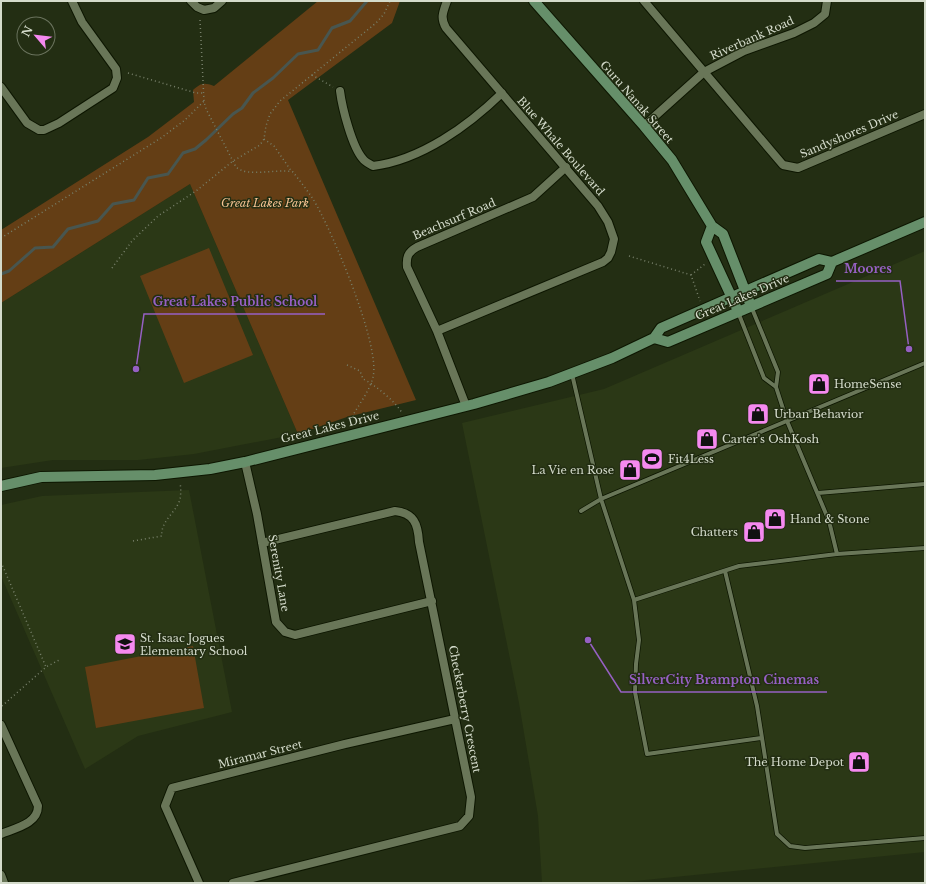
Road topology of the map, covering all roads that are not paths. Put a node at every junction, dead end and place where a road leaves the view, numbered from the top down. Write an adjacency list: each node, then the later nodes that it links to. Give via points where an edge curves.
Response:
1 (72, 1): 9 (street, via 82,22 116,69 117,78 113,88 59,123 39,130 27,123)
2 (191, 1): 3 (street, via 196,7 204,10 214,8)
3 (222, 1)
4 (447, 1): 11 (street, Blue Whale Boulevard, via 442,15 446,28)
5 (534, 1): 13 (street, Guru Nanak Street)
6 (644, 1): 8 (street, Sandyshores Drive)
7 (827, 1): 8 (street, Riverbank Road, via 825,14 814,23 744,51)
8 (704, 72): 12 (street, Sandyshores Drive, via 778,160 798,168); 13 (street, Riverbank Road)
9 (1, 87)
10 (340, 91): 11 (street, via 342,106 356,146 364,160 373,166 397,160 457,132)
11 (502, 93): 14 (street, Blue Whale Boulevard)
12 (925, 114)
13 (644, 126): 16 (street, Guru Nanak Street, via 672,160)
14 (566, 167): 22 (street, Beachsurf Road, via 533,198 410,251 406,258 407,267); 22 (street, Blue Whale Boulevard, via 584,187 608,222 614,239 614,246 608,258 597,265)
15 (925, 222): 17 (street, Great Lakes Drive)
16 (712, 226): 18 (street, Guru Nanak Street, via 723,234); 19 (street, via 706,242)
17 (832, 262): 18 (street, Great Lakes Drive, via 819,259); 20 (street, Great Lakes Drive, via 827,274)
18 (745, 290): 19 (street, Great Lakes Drive); 20 (street, Guru Nanak Street)
19 (730, 296): 21 (street); 23 (street, Great Lakes Drive, via 661,328)
20 (751, 306): 21 (street, Great Lakes Drive); 26 (lane, via 778,372)
21 (738, 311): 23 (street, Great Lakes Drive, via 668,342); 26 (lane, via 764,378)
22 (437, 331): 27 (street, Beachsurf Road)
23 (654, 338): 25 (street, Great Lakes Drive, via 612,358)
24 (925, 363): 28 (lane)
25 (572, 372): 27 (street, Great Lakes Drive, via 549,382); 33 (lane)
26 (776, 387): 28 (lane)
27 (466, 406): 29 (street, Great Lakes Drive)
28 (787, 421): 32 (lane); 33 (lane)
29 (245, 462): 31 (street, Great Lakes Drive, via 155,475 59,475); 35 (street, Serenity Lane)
30 (925, 484): 32 (lane)
31 (1, 486)
32 (818, 493): 37 (lane, via 829,521)
33 (601, 499): 34 (lane); 39 (lane)
34 (581, 511)
35 (262, 543): 40 (street, Checkerberry Crescent, via 395,511 403,512 411,515 416,522); 40 (street, Serenity Lane, via 276,622 285,632 295,634)
36 (925, 548): 37 (lane)
37 (837, 554): 38 (lane, via 738,566)
38 (725, 571): 39 (lane); 43 (lane, via 757,706)
39 (634, 600): 43 (lane, via 639,640 635,692 647,754)
40 (432, 601): 41 (street, Checkerberry Crescent)
41 (455, 719): 48 (street, Miramar Street, via 172,788 165,806); 49 (street, Checkerberry Crescent, via 471,797 469,816 460,826)
42 (1, 726): 44 (street, via 38,806 36,815 29,823)
43 (760, 738): 45 (lane, via 777,834 790,846 805,848)
44 (1, 834)
45 (925, 838)
46 (1, 875): 47 (street)
47 (4, 883)
48 (199, 883)
49 (233, 883)

